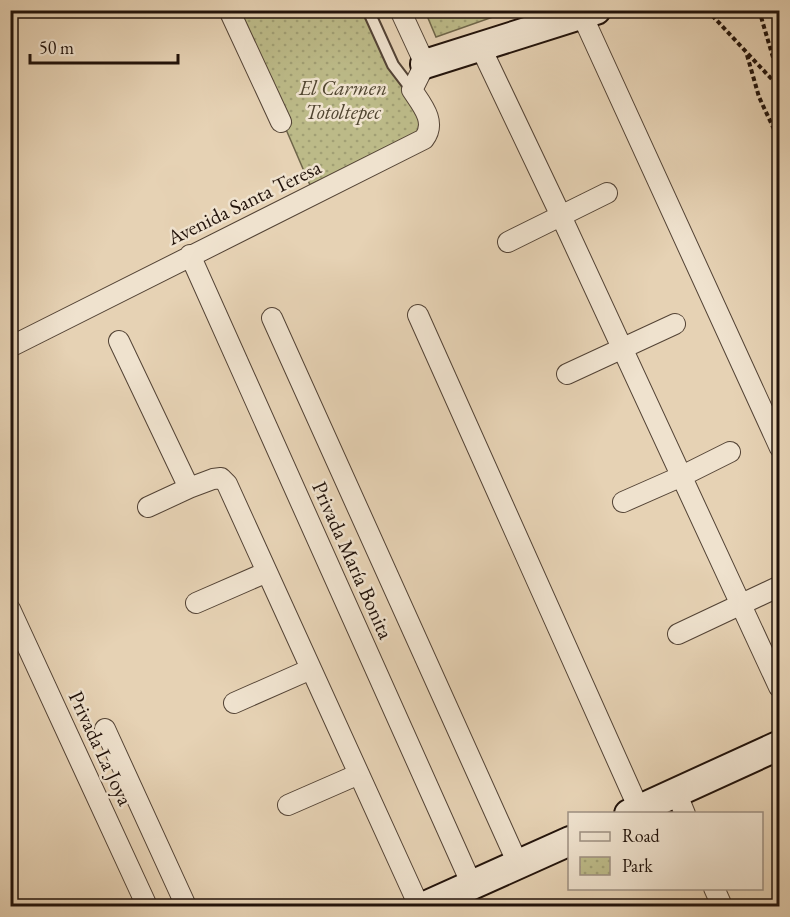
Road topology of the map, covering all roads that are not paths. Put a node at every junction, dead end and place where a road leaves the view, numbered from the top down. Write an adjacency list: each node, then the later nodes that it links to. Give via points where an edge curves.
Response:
1 (229, 10): 8 (street)
2 (368, 10): 7 (lane, via 393,65)
3 (400, 10): 6 (street)
4 (589, 13): 5 (main road); 20 (street)
5 (481, 48): 6 (main road); 10 (street)
6 (425, 64): 7 (street)
7 (412, 90): 12 (street, Avenida Santa Teresa, via 430,122 424,140)
8 (281, 122)
9 (607, 193): 10 (street)
10 (561, 216): 11 (street); 18 (street)
11 (508, 242)
12 (190, 255): 17 (street, Avenida Santa Teresa); 43 (street, Privada María Bonita)
13 (418, 315): 40 (street)
14 (272, 318): 42 (street)
15 (675, 324): 18 (street)
16 (119, 341): 23 (street)
17 (10, 347)
18 (622, 349): 19 (street); 22 (street)
19 (567, 374)
20 (780, 448)
21 (730, 452): 22 (street)
22 (682, 476): 24 (street); 29 (street)
23 (189, 488): 25 (street); 26 (street, via 221,478 227,484)
24 (623, 501)
25 (148, 507)
26 (267, 572): 28 (street); 32 (street)
27 (780, 586): 29 (street)
28 (196, 603)
29 (742, 605): 31 (street); 33 (street)
30 (10, 609): 45 (street, Privada La Joya)
31 (678, 634)
32 (311, 669): 34 (street); 37 (street)
33 (779, 687)
34 (234, 703)
35 (105, 729): 46 (street)
36 (780, 745): 38 (main road)
37 (359, 774): 39 (street); 47 (street)
38 (680, 803): 40 (main road)
39 (288, 805)
40 (634, 811)
41 (568, 842): 42 (main road)
42 (518, 864): 43 (main road)
43 (472, 885): 47 (main road)
44 (715, 890): 48 (street)
45 (147, 906)
46 (186, 906)
47 (427, 906)
48 (722, 906)

